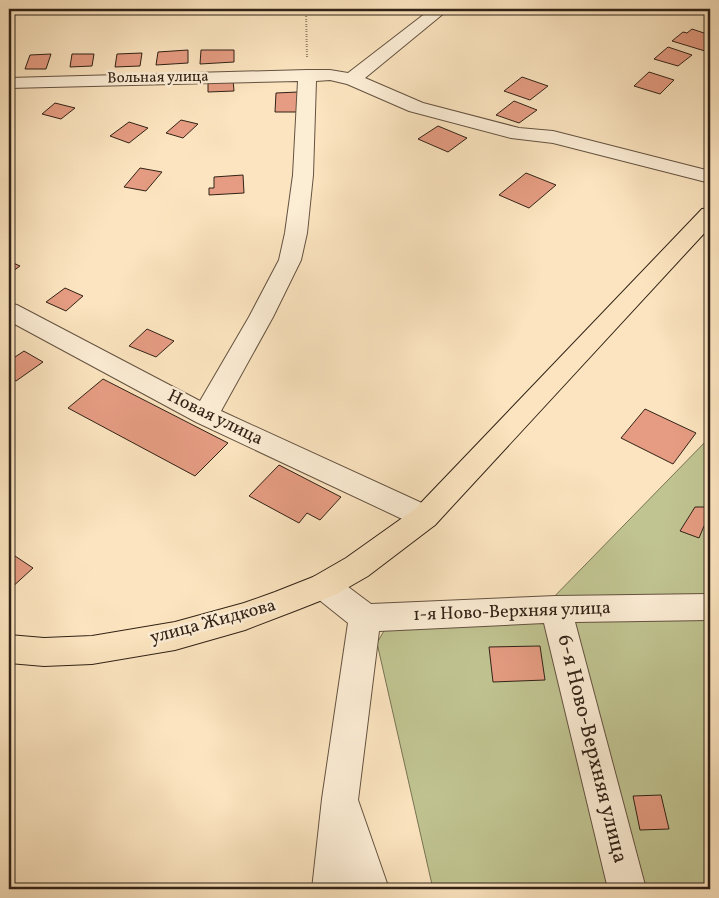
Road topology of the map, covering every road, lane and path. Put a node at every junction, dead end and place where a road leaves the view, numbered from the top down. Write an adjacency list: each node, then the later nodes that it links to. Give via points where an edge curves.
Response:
1 (306, 9): 3 (path)
2 (441, 9): 4 (street)
3 (307, 75): 4 (street, Вольная улица); 5 (street, Вольная улица); 9 (street, via 303,175 290,260)
4 (352, 79): 6 (street, Вольная улица, via 416,107 518,134 553,137)
5 (9, 83)
6 (710, 178)
7 (710, 214): 10 (main road, улица Жидкова)
8 (9, 311): 9 (street, Новая улица)
9 (205, 415): 10 (street, Новая улица)
10 (425, 517): 11 (main road, улица Жидкова, via 357,567)
11 (324, 586): 14 (street); 15 (main road, улица Жидкова, via 245,616 175,636 92,650 44,652)
12 (710, 608): 13 (street, 1-я Ново-Верхняя улица)
13 (556, 610): 14 (street, 1-я Ново-Верхняя улица); 19 (street, 6-я Ново-Верхняя улица)
14 (365, 618): 16 (street)
15 (9, 649)
16 (340, 799): 17 (street); 18 (street)
17 (331, 889)
18 (370, 889)
19 (627, 889)

